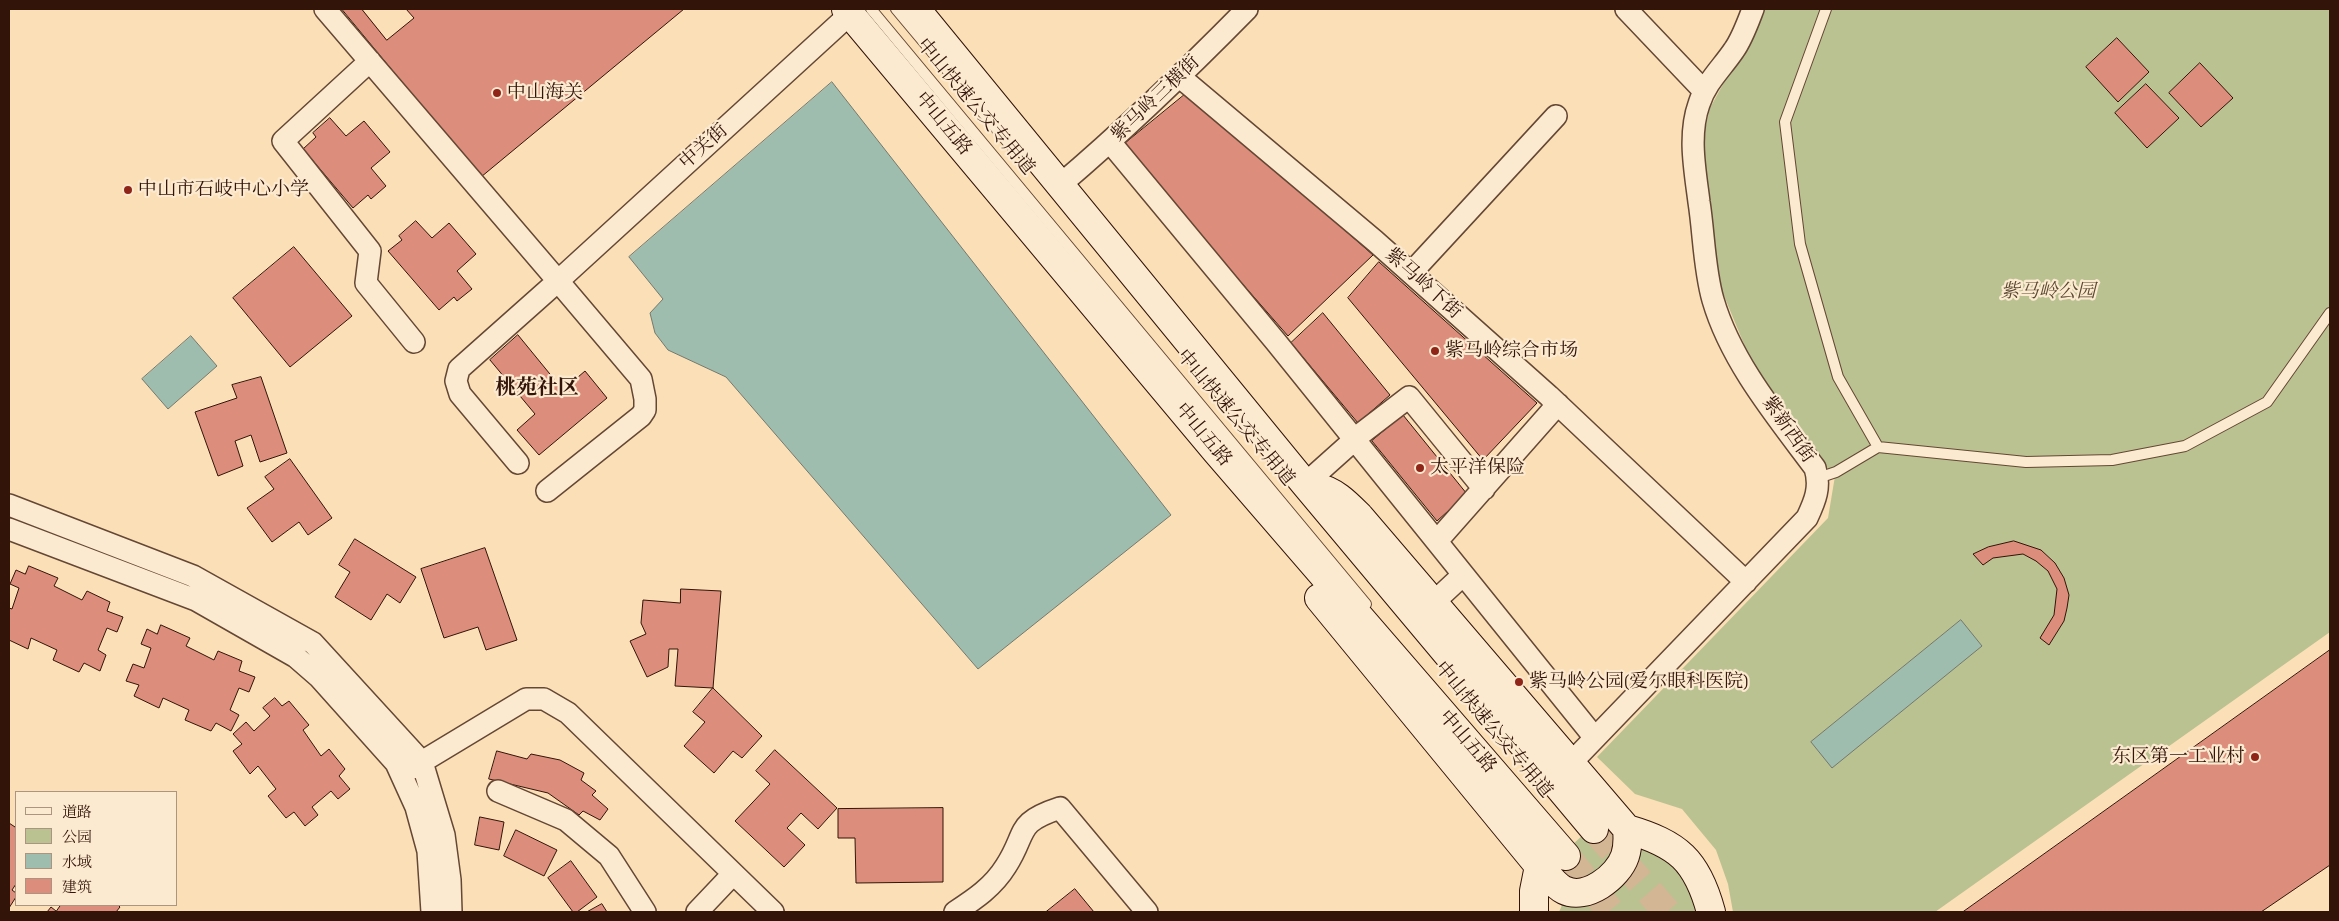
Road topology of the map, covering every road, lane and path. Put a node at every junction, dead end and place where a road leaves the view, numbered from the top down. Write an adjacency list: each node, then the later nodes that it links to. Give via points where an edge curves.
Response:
1 (325, 9): 9 (street)
2 (896, 9): 14 (lane, 中山快速公交专用道)
3 (916, 9): 15 (main road)
4 (1247, 9): 10 (street, 紫马岭三横街)
5 (1626, 9): 11 (street)
6 (1753, 9): 11 (street, via 1735,50)
7 (1826, 9): 22 (lane, via 1785,122 1800,244 1838,378)
8 (856, 10): 17 (street, 中关街); 29 (main road, 中山五路); 35 (lane, 中山快速公交专用道)
9 (370, 61): 17 (street); 19 (street, via 283,141 370,251 366,283)
10 (1180, 77): 13 (street, 紫马岭三横街); 16 (street, 紫马岭下街)
11 (1702, 97): 24 (street, 紫新西街, via 1694,122 1694,162 1713,298 1726,334 1743,364 1815,468)
12 (1556, 116): 16 (street)
13 (1110, 142): 15 (street, 紫马岭三横街); 31 (street)
14 (1016, 153)
15 (1060, 185): 25 (main road)
16 (1411, 273): 21 (street, 紫马岭下街)
17 (558, 281): 23 (street, 中关街, via 459,369 456,381 460,394); 27 (street, via 641,379 645,410 642,416)
18 (2330, 313): 22 (lane, via 2267,402 2185,446 2112,460 2026,462)
19 (414, 342)
20 (1212, 388): 36 (lane, 中山快速公交专用道)
21 (1558, 404): 26 (street); 33 (street, 紫马岭下街)
22 (1878, 447): 24 (lane, via 1836,472)
23 (518, 463)
24 (1818, 478): 33 (street, 紫新西街, via 1814,502 1807,518)
25 (1305, 484): 26 (street, via 1362,433 1409,397); 34 (main road, via 1326,489 1342,499); 44 (main road)
26 (1484, 489): 31 (street)
27 (547, 491)
28 (9, 505): 39 (street, via 193,576 297,633 313,644)
29 (1268, 512): 45 (main road, 中山五路); 46 (main road, via 1278,542 1292,565)
30 (9, 529): 41 (street, via 196,600 296,658 319,677 373,736)
31 (1437, 541): 32 (street)
32 (1463, 575): 34 (street); 38 (street)
33 (1746, 582): 38 (street, 紫新西街)
34 (1434, 602): 40 (main road)
35 (1374, 614)
36 (1459, 685)
37 (1450, 706): 45 (lane, 中山快速公交专用道)
38 (1595, 738): 40 (street, 紫新西街)
39 (422, 762): 41 (street); 47 (street, via 526,699 544,699 568,713); 49 (street, via 444,835)
40 (1570, 764): 43 (main road)
41 (401, 774): 48 (street, via 416,807 428,851)
42 (498, 791): 50 (street, via 566,820 609,856)
43 (1627, 829): 46 (main road, via 1625,858 1598,887 1580,893 1563,890); 56 (main road, via 1658,839 1682,854 1703,885)
44 (1594, 830)
45 (1568, 853)
46 (1539, 866): 55 (main road)
47 (733, 874): 51 (street); 52 (street)
48 (432, 912)
49 (451, 912)
50 (645, 912)
51 (697, 912)
52 (773, 912)
53 (955, 912): 54 (street, via 983,894 1006,866 1023,829 1037,816 1060,808)
54 (1147, 912)
55 (1534, 912)
56 (1710, 912)

